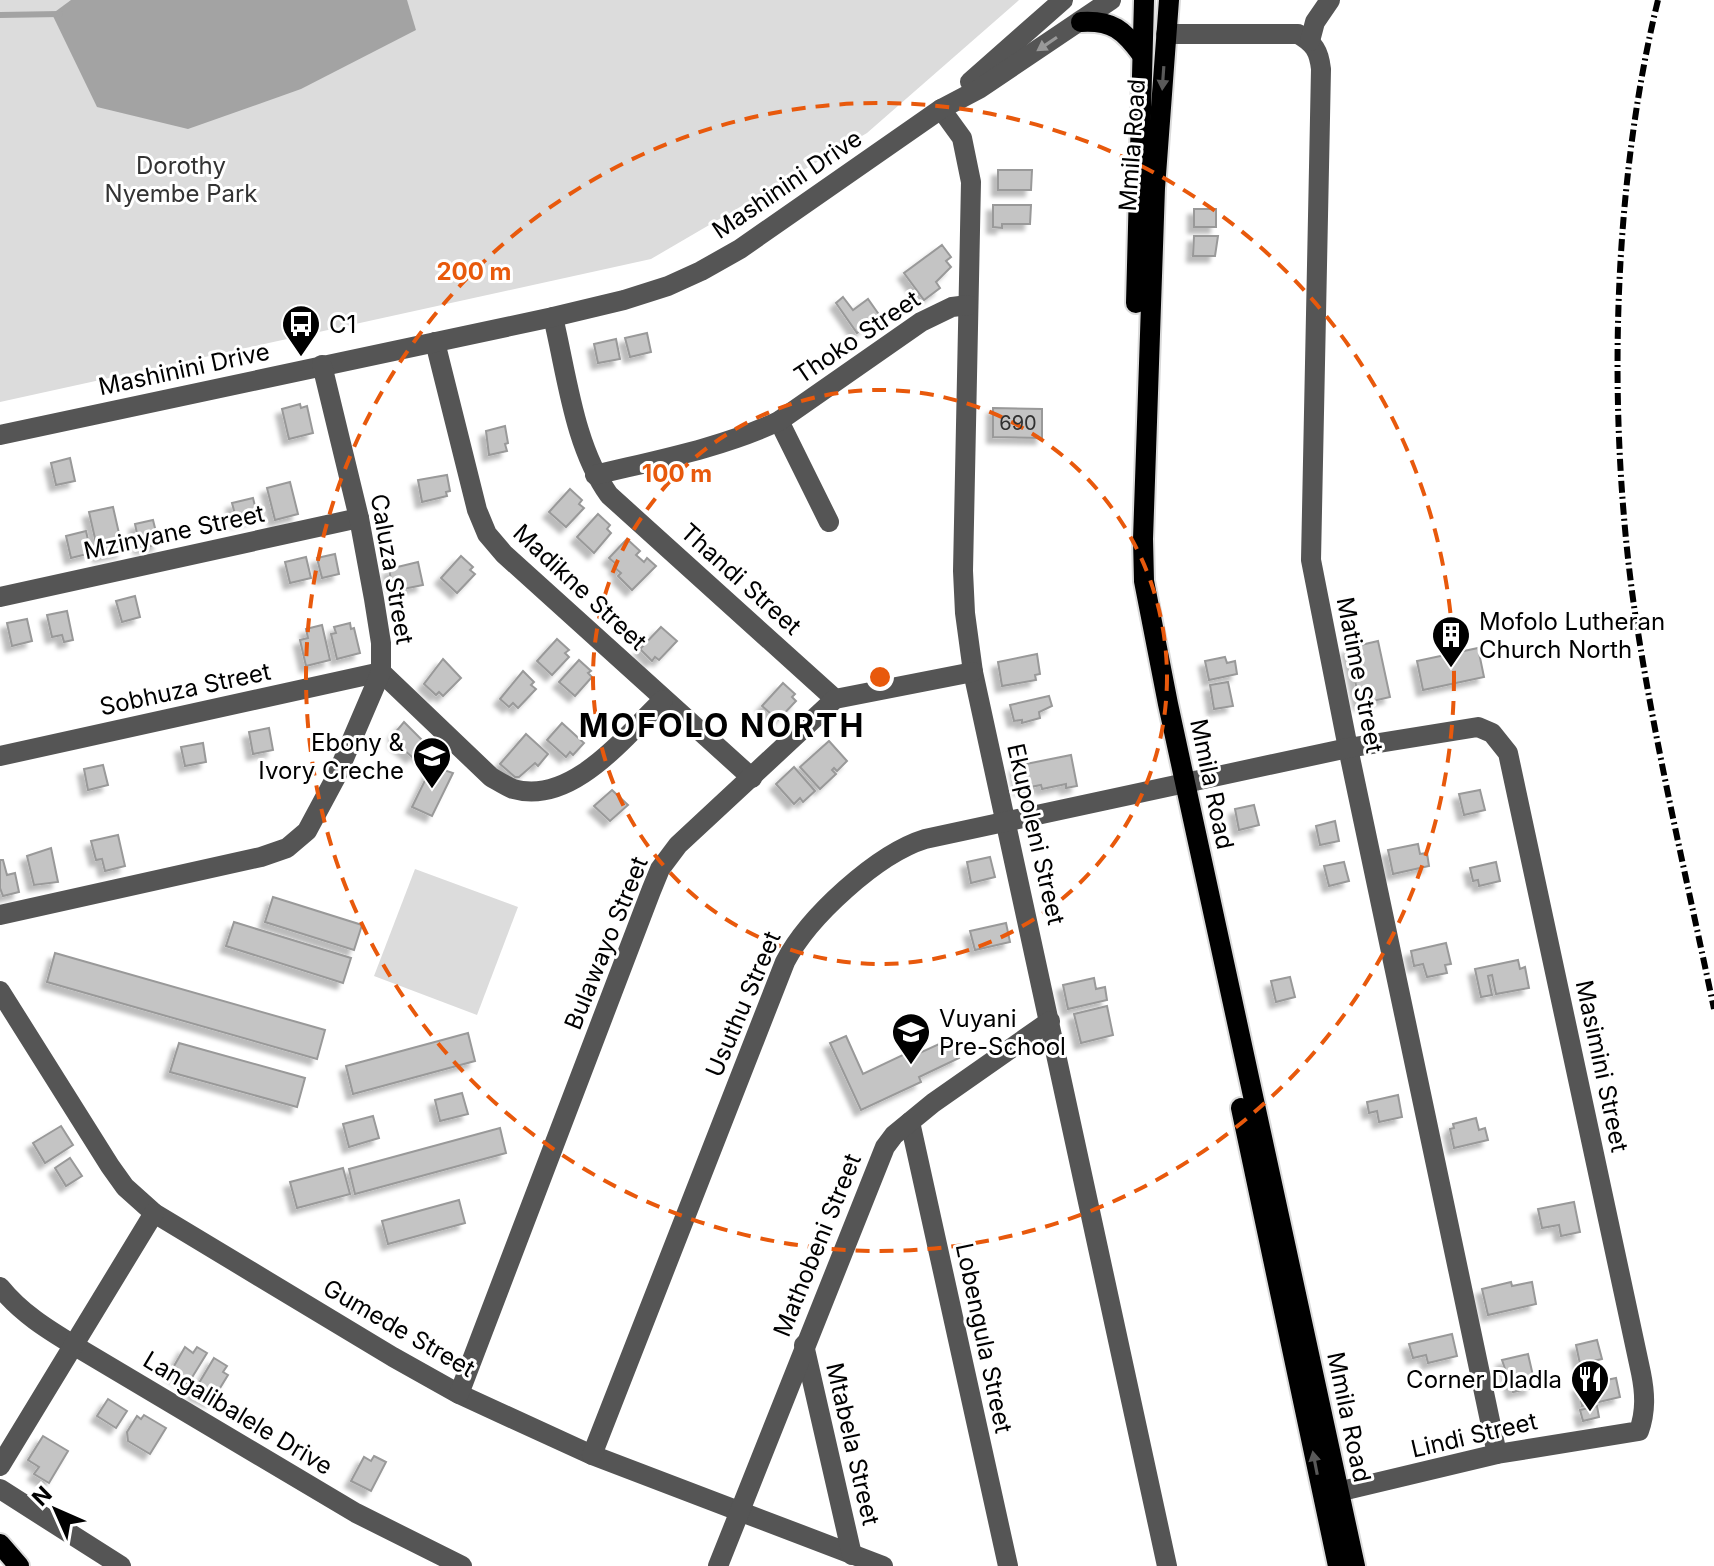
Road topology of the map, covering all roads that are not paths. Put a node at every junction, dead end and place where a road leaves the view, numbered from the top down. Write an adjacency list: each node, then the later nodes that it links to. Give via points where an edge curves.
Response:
1 (1063, 0): 10 (street, Mashinini Drive)
2 (1111, 0): 6 (street, Mashinini Drive)
3 (1144, 0): 9 (main road, Mmila Road)
4 (1169, 0): 7 (main road, Mmila Road)
5 (1330, 0): 8 (street)
6 (1081, 22): 9 (main road, via 1117,28); 10 (street, Mashinini Drive, one-way to 10)
7 (1166, 34): 8 (street, via 1298,34); 17 (main road, Mmila Road, one-way to 17)
8 (1310, 41): 27 (street, Matime Street, via 1319,52 1321,69 1311,560)
9 (1142, 55): 17 (main road, Mmila Road)
10 (941, 109): 11 (street, Ekupoleni Street, via 962,138 969,162); 12 (street, Mashinini Drive, via 701,271 624,300)
11 (968, 305): 15 (street, Thoko Street, via 921,322); 23 (street, Ekupoleni Street, via 963,571)
12 (553, 317): 13 (street, Mashinini Drive); 18 (street, Thandi Street)
13 (435, 342): 14 (street, Mashinini Drive); 25 (street, Madikne Street, via 487,534)
14 (322, 365): 16 (street, Mashinini Drive); 19 (street, Caluza Street)
15 (779, 421): 18 (street, Thoko Street, via 725,443); 20 (street)
16 (0, 435)
17 (1138, 440): 30 (main road, Mmila Road, via 1131,565 1139,628)
18 (595, 475): 24 (street, Thandi Street, via 609,495)
19 (359, 518): 21 (street, Mzinyane Street); 22 (street, Caluza Street, via 381,643)
20 (829, 522)
21 (0, 597)
22 (381, 672): 25 (street, via 491,777 532,791 569,783 590,770); 28 (street, Sobhuza Street); 32 (street, Caluza Street, via 336,777 307,831 287,848)
23 (973, 672): 24 (street); 31 (street, Ekupoleni Street)
24 (835, 699): 29 (street, Bulawayo Street)
25 (663, 700): 29 (street, Madikne Street)
26 (1478, 727): 27 (street, Usuthu Street); 41 (street, Masimini Street, via 1492,733 1508,753 1643,1381)
27 (1348, 748): 30 (street, Usuthu Street); 42 (street, Matime Street)
28 (0, 756)
29 (752, 778): 40 (street, Bulawayo Street, via 678,845 660,869)
30 (1179, 783): 31 (street, Usuthu Street); 46 (main road, Mmila Road, via 1290,1336)
31 (1007, 821): 34 (street, Ekupoleni Street); 43 (street, Usuthu Street, via 925,839 892,853 806,927 794,944)
32 (0, 915)
33 (0, 991): 36 (street, Gumede Street, via 110,1166)
34 (1050, 1021): 35 (street, Mathobeni Street); 56 (street, Ekupoleni Street)
35 (910, 1122): 38 (street, Mathobeni Street, via 878,1159); 55 (street, Lobengula Street)
36 (154, 1213): 39 (street); 40 (street, Gumede Street)
37 (0, 1287): 39 (street, Langalibalele Drive, via 32,1319)
38 (804, 1345): 47 (street, Mathobeni Street); 49 (street, Mtabela Street)
39 (75, 1346): 44 (street); 52 (street, Langalibalele Drive, via 356,1513)
40 (459, 1394): 43 (street, Gumede Street)
41 (1639, 1431): 42 (street, Lindi Street)
42 (1497, 1454): 46 (street, Lindi Street)
43 (592, 1455): 47 (street, Gumede Street)
44 (0, 1466)
45 (0, 1489): 51 (street)
46 (1330, 1494): 57 (main road, Mmila Road); 58 (main road, Mmila Road)
47 (738, 1512): 49 (street, Gumede Street); 53 (street, Mathobeni Street)
48 (0, 1544): 50 (main road)
49 (852, 1555): 54 (street, Gumede Street)
50 (19, 1566)
51 (121, 1566)
52 (462, 1566)
53 (718, 1566)
54 (883, 1566)
55 (1008, 1566)
56 (1167, 1566)
57 (1338, 1566)
58 (1355, 1566)

